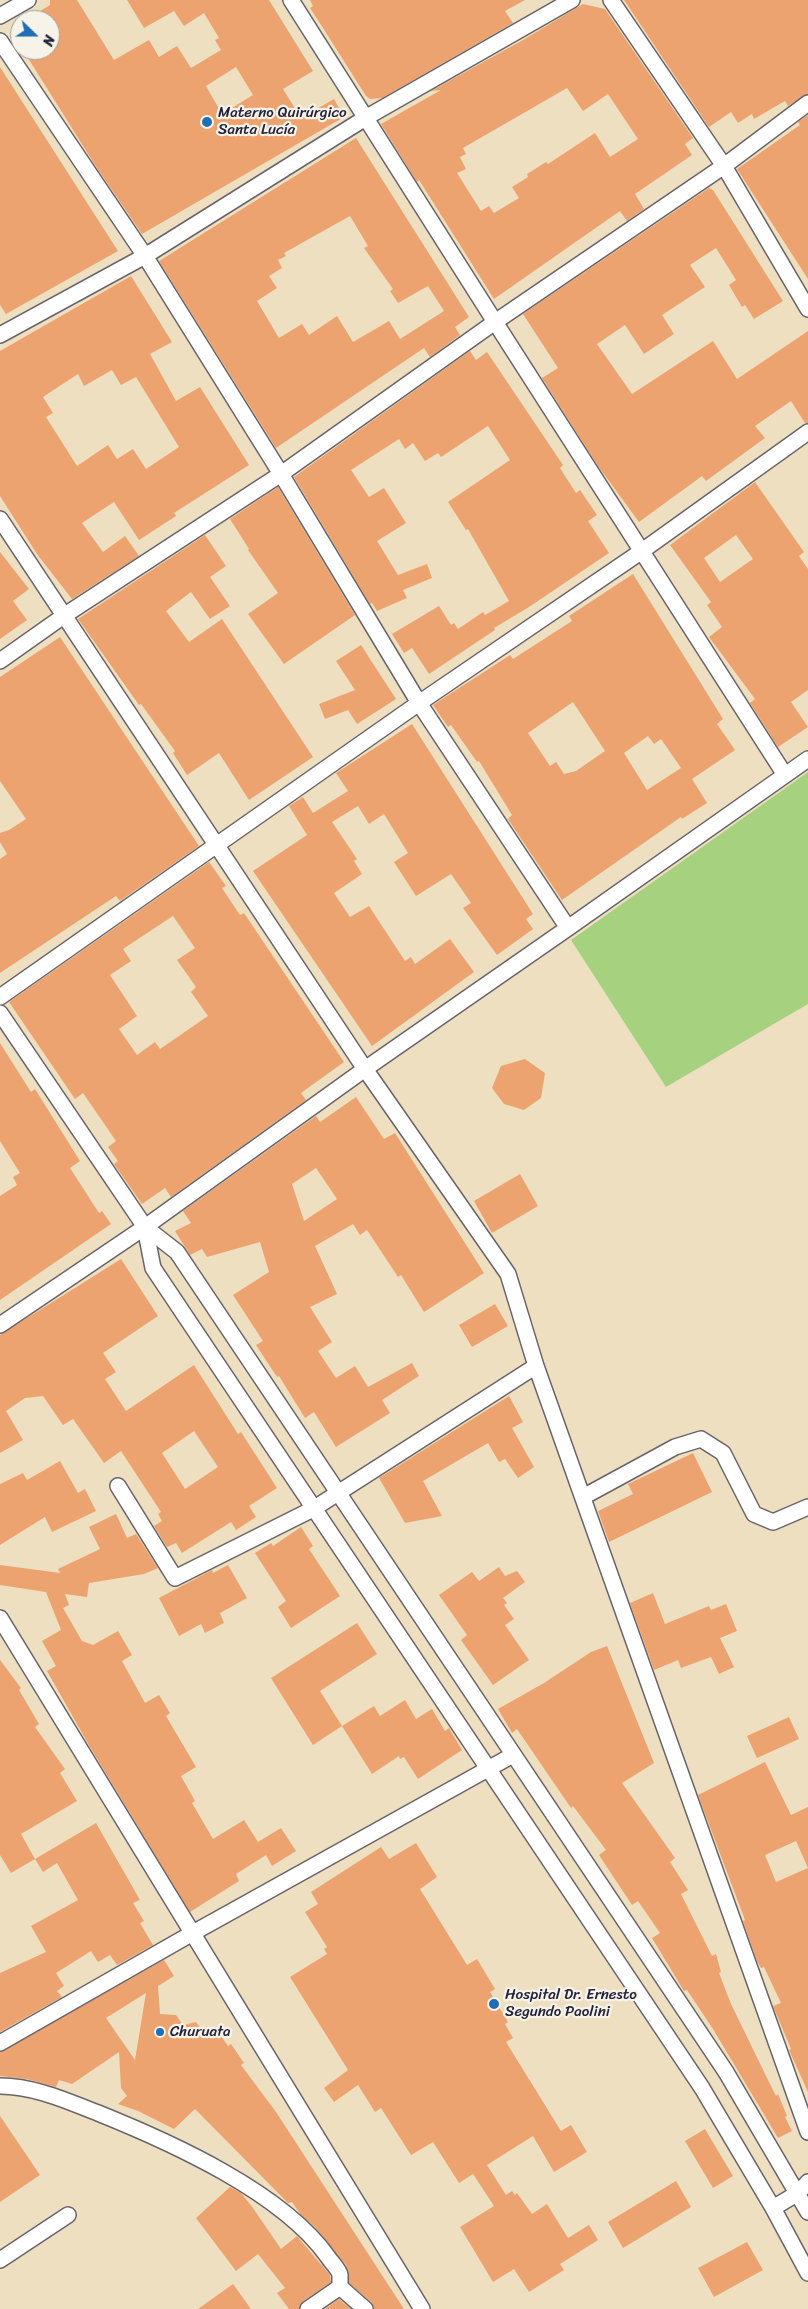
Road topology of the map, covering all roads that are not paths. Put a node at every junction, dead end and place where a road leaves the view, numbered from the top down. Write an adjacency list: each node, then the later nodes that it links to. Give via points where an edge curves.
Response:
1 (28, 0): 5 (street)
2 (291, 0): 8 (street)
3 (572, 0): 8 (street)
4 (611, 0): 9 (street)
5 (0, 16)
6 (0, 41): 10 (street)
7 (808, 103): 9 (street)
8 (367, 117): 10 (street); 12 (street)
9 (724, 166): 11 (street); 12 (street)
10 (145, 256): 13 (street); 15 (street)
11 (808, 309)
12 (495, 322): 15 (street); 17 (street)
13 (0, 334)
14 (808, 432): 17 (street)
15 (281, 474): 18 (street); 20 (street)
16 (0, 519): 18 (street)
17 (642, 551): 20 (street); 22 (street)
18 (65, 615): 19 (street); 23 (street)
19 (0, 661)
20 (419, 703): 23 (street); 24 (street)
21 (808, 759): 22 (street)
22 (785, 775): 24 (street)
23 (217, 844): 25 (street); 27 (street)
24 (568, 928): 27 (street)
25 (0, 997)
26 (0, 1013): 28 (street)
27 (364, 1069): 28 (street); 30 (street, via 508,1274)
28 (145, 1227): 29 (street); 32 (street, via 177,1252); 35 (street, via 153,1268)
29 (0, 1325)
30 (536, 1366): 32 (street); 33 (street)
31 (118, 1486): 35 (street, via 175,1578)
32 (336, 1492): 35 (street); 37 (street)
33 (583, 1497): 34 (street, via 675,1447 701,1439 723,1453 754,1514 773,1522); 42 (street)
34 (808, 1507)
35 (312, 1509): 38 (street)
36 (0, 1618): 39 (street)
37 (513, 1755): 38 (street); 43 (street)
38 (488, 1771): 39 (street); 44 (street, via 702,2088)
39 (191, 1934): 40 (street); 52 (street)
40 (0, 2043)
41 (0, 2086): 49 (street, via 54,2096 136,2129 202,2161 286,2214 320,2246 340,2274)
42 (808, 2132)
43 (803, 2188): 44 (street); 45 (street)
44 (773, 2208): 48 (street)
45 (808, 2212)
46 (68, 2215): 47 (street)
47 (0, 2260)
48 (808, 2274)
49 (340, 2287): 50 (street); 51 (street)
50 (308, 2309)
51 (365, 2309)
52 (422, 2309)

